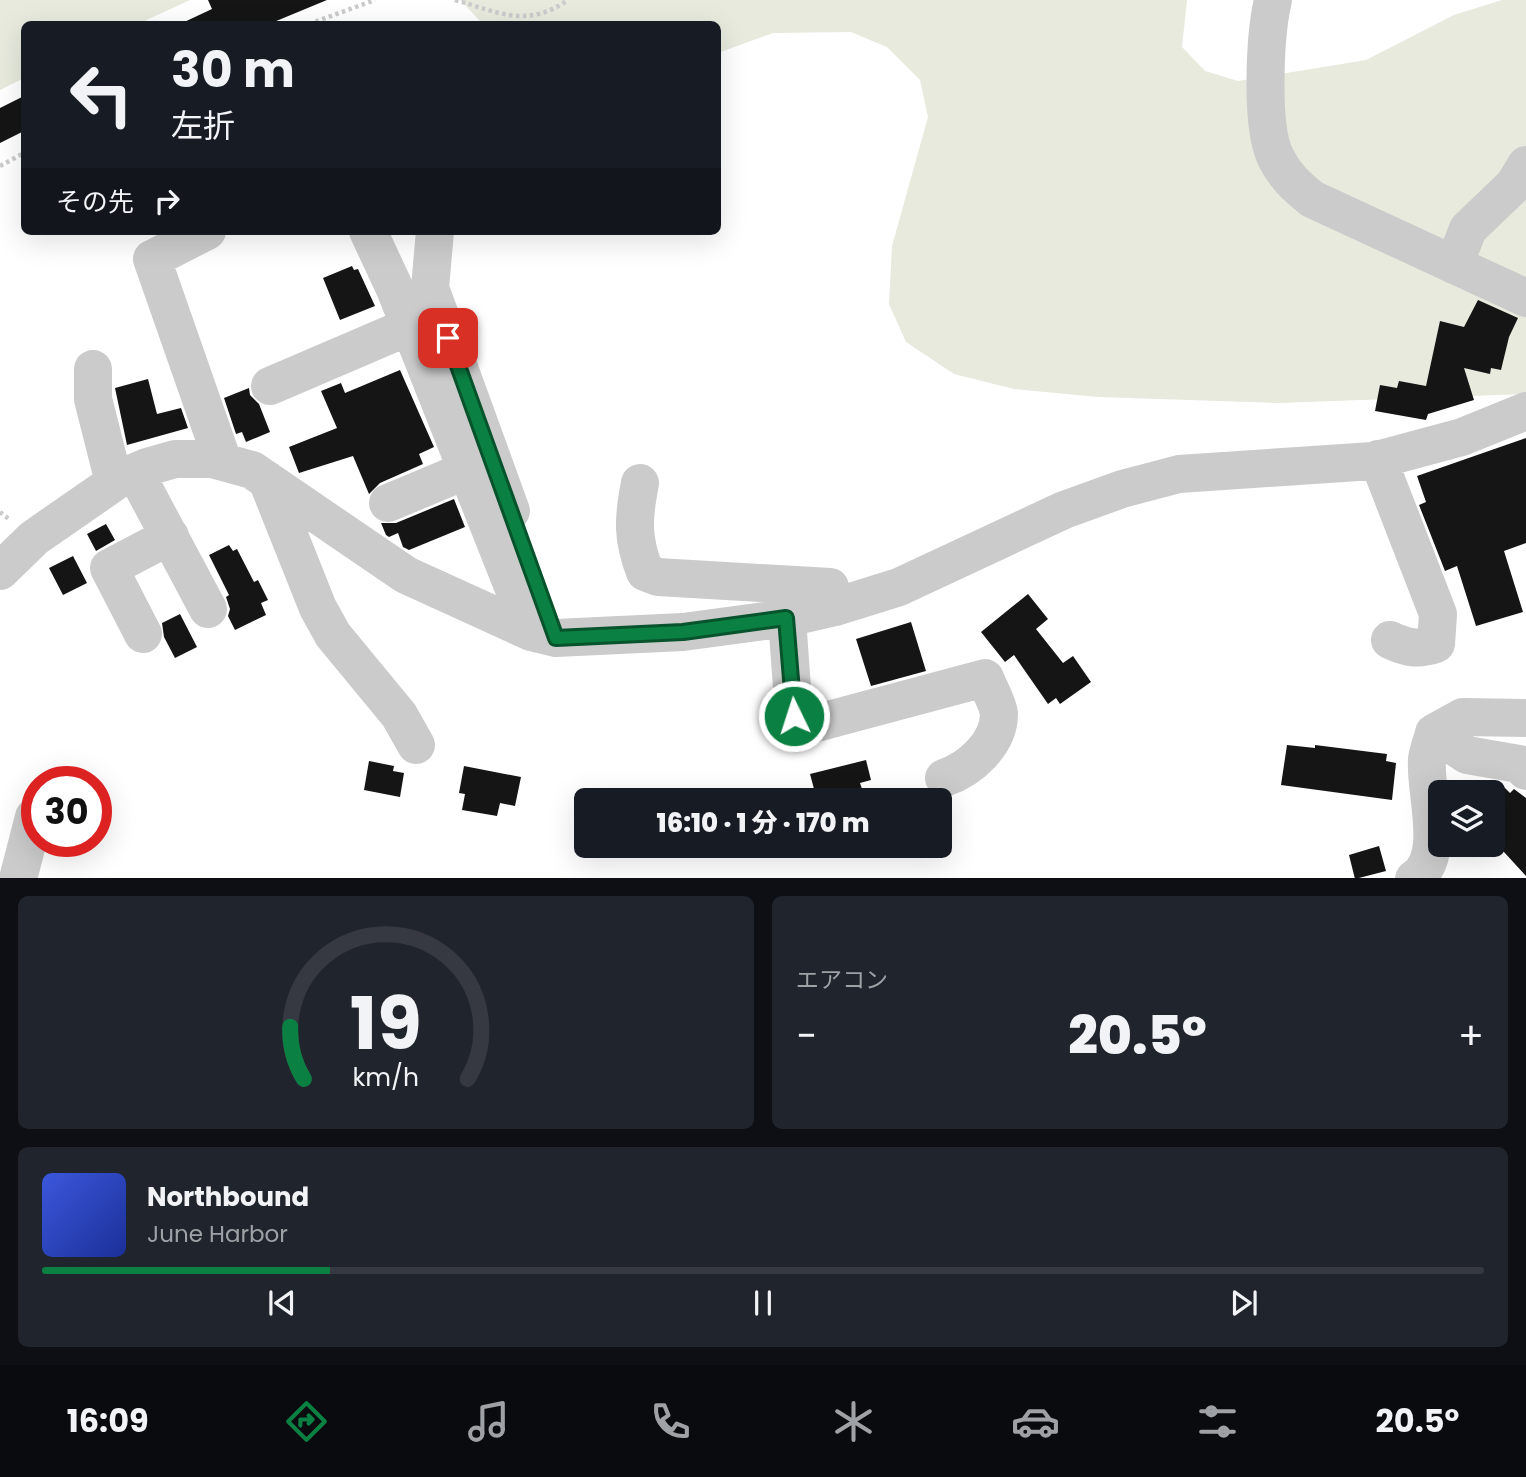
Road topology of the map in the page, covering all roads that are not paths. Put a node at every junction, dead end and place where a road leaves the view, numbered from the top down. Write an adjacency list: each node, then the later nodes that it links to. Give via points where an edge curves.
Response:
1 (1273, 0): 6 (street, via 1265,61 1268,114 1274,155 1289,181 1311,199)
2 (1526, 164): 6 (street, via 1514,185 1468,229)
3 (199, 235): 13 (street, via 152,259)
4 (370, 235): 8 (street)
5 (435, 235): 25 (street, via 430,288)
6 (1454, 265): 7 (street)
7 (1526, 298)
8 (410, 326): 10 (street); 14 (street)
9 (93, 369): 15 (street, via 93,399)
10 (270, 386)
11 (1526, 411): 12 (street, via 1462,437)
12 (1378, 459): 21 (street, via 1179,474 1122,489 1064,510 899,587); 26 (street, via 1438,614 1436,644 1408,648)
13 (223, 462): 15 (street, via 175,459); 16 (street, via 252,470)
14 (467, 470): 18 (street); 25 (street)
15 (125, 477): 19 (street); 20 (street, via 34,538)
16 (267, 480): 25 (street, via 406,575); 29 (street, via 333,635 399,715)
17 (640, 483): 21 (street, via 635,544 645,572 659,578 830,587)
18 (388, 503)
19 (170, 536): 22 (street); 24 (street, via 109,568)
20 (0, 571)
21 (835, 607): 23 (street)
22 (208, 609)
23 (786, 618): 25 (street, via 683,632); 31 (street, via 794,716 800,722 813,724 985,678 999,712 996,735 983,752)
24 (143, 634)
25 (544, 635)
26 (1390, 640)
27 (1526, 718): 28 (street, via 1463,717)
28 (1434, 733): 30 (street, via 1467,755 1519,764); 34 (street, via 1427,759 1433,828 1429,860)
29 (416, 745)
30 (1526, 771)
31 (944, 778)
32 (24, 857): 33 (street)
33 (18, 878)
34 (1414, 878)

